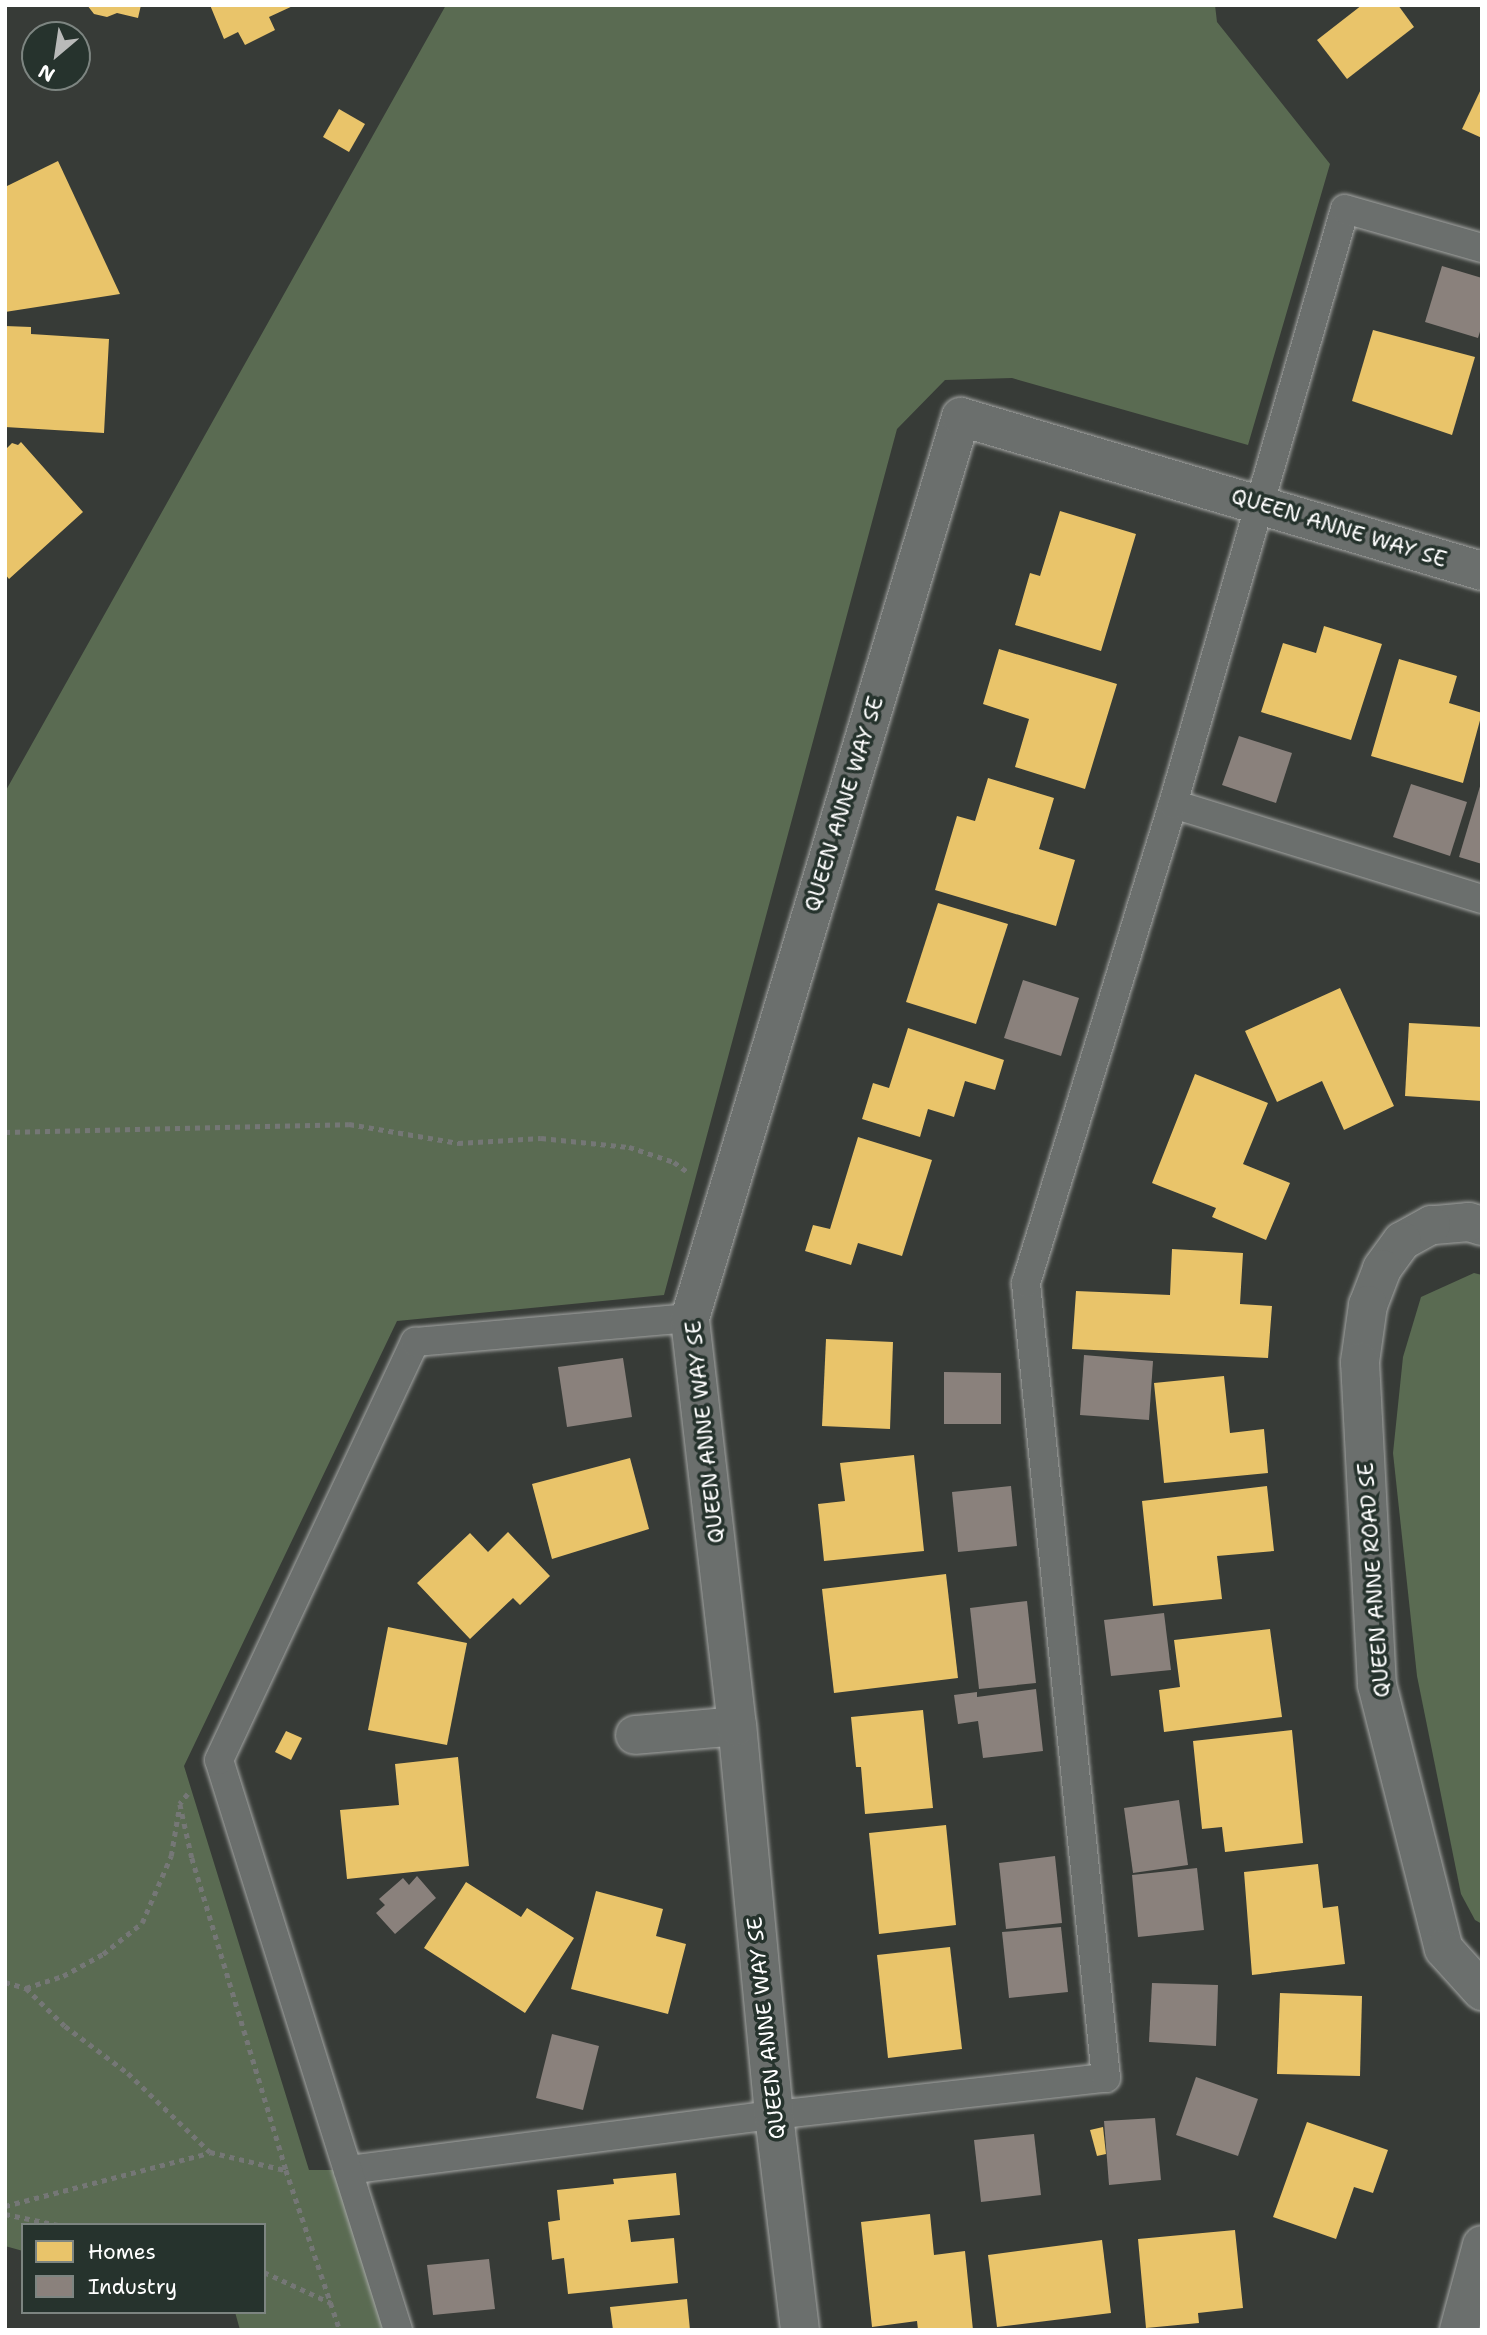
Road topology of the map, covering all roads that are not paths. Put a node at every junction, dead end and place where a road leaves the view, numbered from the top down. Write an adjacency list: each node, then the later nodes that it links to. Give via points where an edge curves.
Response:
1 (1482, 248): 2 (lane, via 1345,209)
2 (1261, 504): 3 (street, QUEEN ANNE WAY SE); 4 (lane); 7 (street, QUEEN ANNE WAY SE, via 961,417)
3 (1482, 570)
4 (1173, 804): 5 (lane); 11 (lane, via 1026,1283 1106,2078)
5 (1482, 899)
6 (1482, 1226): 10 (street, QUEEN ANNE ROAD SE, via 1469,1222 1431,1225 1402,1241 1382,1269 1367,1305 1360,1362 1377,1685 1444,1949)
7 (690, 1318): 8 (street, QUEEN ANNE WAY SE); 12 (lane, via 415,1342 219,1760)
8 (737, 1727): 9 (street); 11 (street, QUEEN ANNE WAY SE)
9 (635, 1735)
10 (1482, 1991)
11 (774, 2115): 12 (lane); 15 (street, QUEEN ANNE WAY SE)
12 (348, 2171): 14 (lane)
13 (1482, 2245): 16 (street)
14 (398, 2330)
15 (800, 2330)
16 (1459, 2330)

